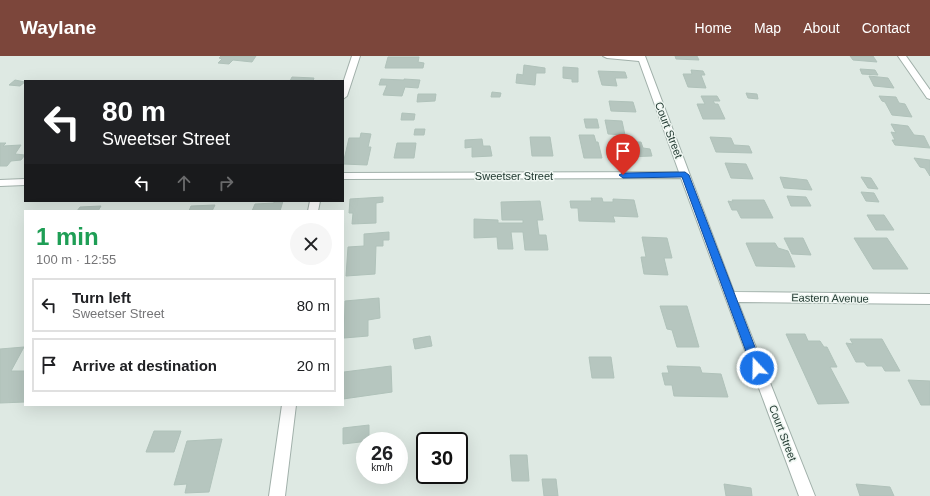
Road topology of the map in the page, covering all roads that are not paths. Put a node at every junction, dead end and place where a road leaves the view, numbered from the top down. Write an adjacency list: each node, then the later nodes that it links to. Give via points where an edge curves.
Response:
1 (356, 56): 5 (street)
2 (607, 56): 4 (street)
3 (902, 56): 6 (street)
4 (641, 57): 7 (street, Court Street)
5 (344, 93)
6 (930, 96)
7 (685, 175): 8 (street, Sweetser Street); 11 (street, Court Street)
8 (344, 176)
9 (24, 182): 10 (street)
10 (0, 183)
11 (730, 297): 12 (street, Eastern Avenue); 15 (street, Court Street)
12 (930, 299)
13 (289, 406): 14 (street)
14 (277, 496)
15 (807, 496)

